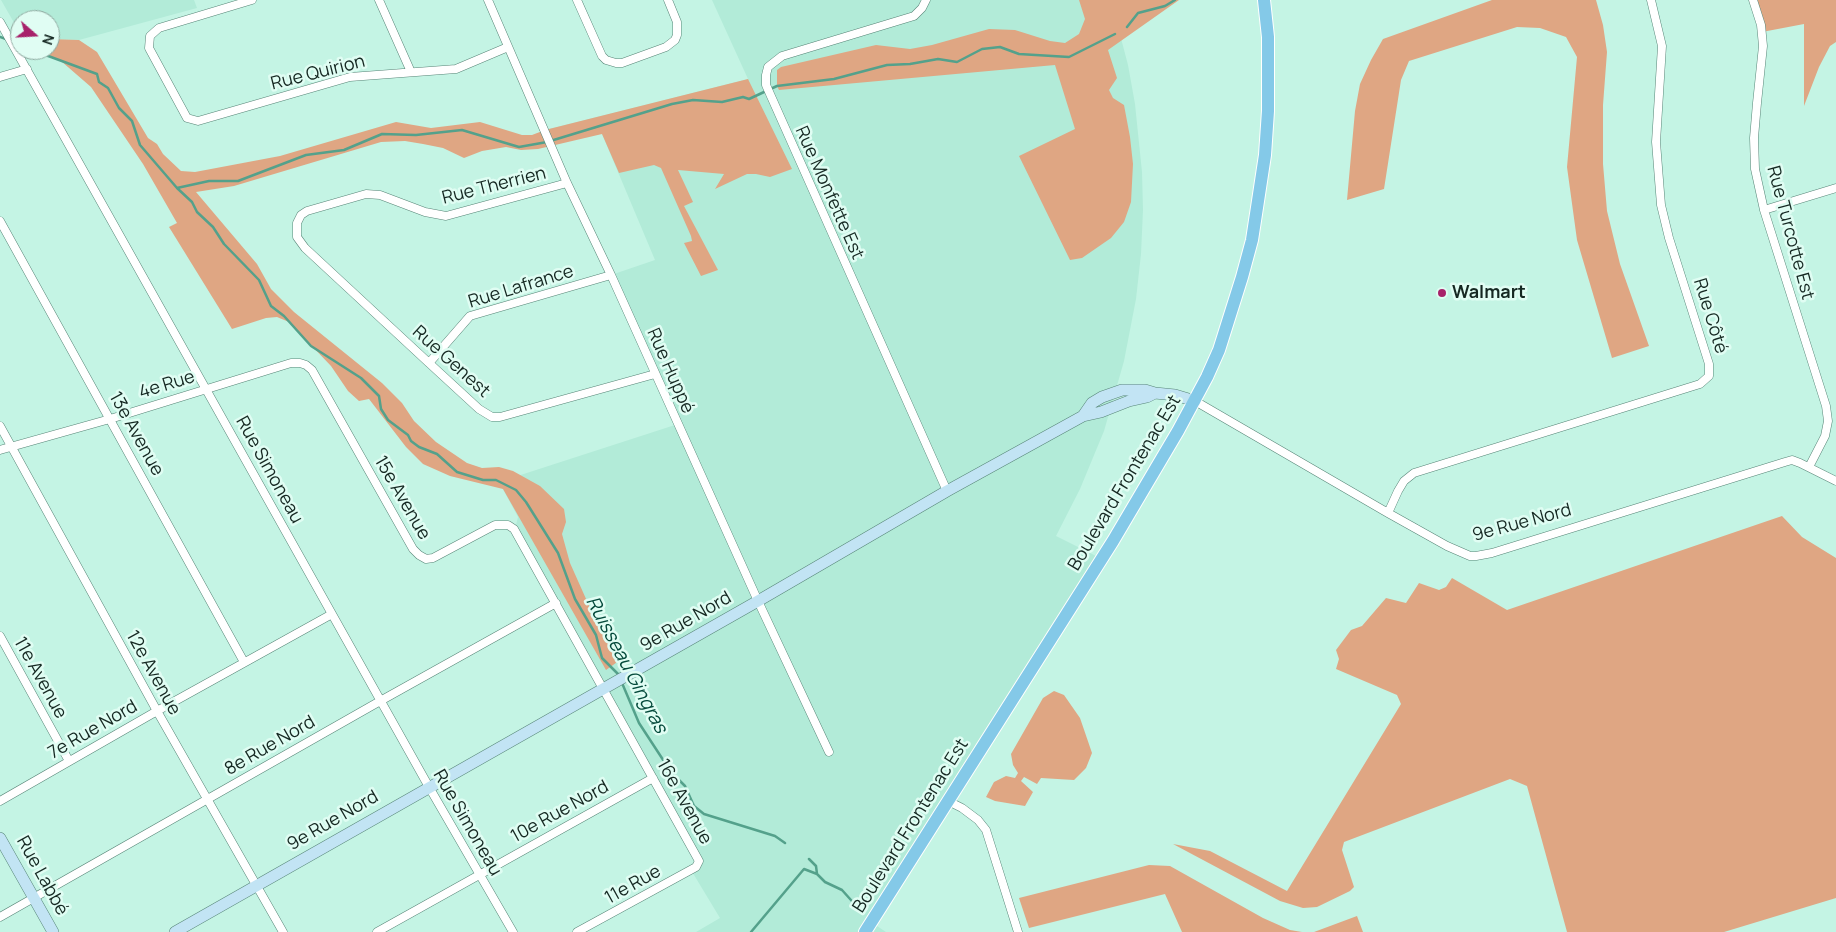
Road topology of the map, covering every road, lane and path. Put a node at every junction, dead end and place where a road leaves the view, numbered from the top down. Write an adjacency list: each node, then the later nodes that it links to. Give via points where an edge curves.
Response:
1 (252, 0): 13 (street, Rue Quirion, via 159,28 150,36 149,48 184,114 193,120 198,122 350,77)
2 (379, 0): 13 (street)
3 (488, 0): 11 (street, Rue Huppé)
4 (577, 0): 5 (street, via 602,56 611,62 622,63 666,47 675,40 678,22)
5 (668, 0)
6 (926, 0): 32 (street, Rue Monfette Est, via 914,16 782,56 768,67 766,85)
7 (1264, 0): 25 (main road, Boulevard Frontenac Est, via 1268,37 1268,111 1255,218 1231,314)
8 (1650, 0): 33 (street, Rue Côté, via 1662,38 1656,142 1661,205 1668,238 1709,364 1709,376 1700,384 1414,473 1404,481)
9 (1753, 0): 17 (street, Rue Turcotte Est, via 1761,25 1763,46 1754,138 1755,169)
10 (0, 22): 12 (street, Rue Simoneau)
11 (508, 47): 13 (street, Rue Quirion, via 456,69); 15 (street, Rue Huppé)
12 (27, 69): 14 (street); 24 (street, Rue Simoneau)
13 (411, 72)
14 (0, 77)
15 (567, 183): 19 (street, Rue Therrien, via 446,216 425,212 380,195 366,194 301,215); 20 (street, Rue Huppé)
16 (1836, 188): 17 (street)
17 (1764, 210): 30 (street, Rue Turcotte Est, via 1827,414 1828,429)
18 (0, 221): 26 (street, 13e Avenue)
19 (296, 230): 21 (street, Rue Genest, via 304,248)
20 (611, 276): 21 (street, Rue Lafrance, via 470,316); 23 (street, Rue Huppé)
21 (429, 363): 23 (street, Rue Genest, via 492,417)
22 (312, 370): 24 (street, 4e Rue, via 306,365 290,363); 34 (street, 15e Avenue, via 418,555 433,558 495,525)
23 (655, 374): 35 (street, Rue Huppé)
24 (207, 389): 26 (street, 4e Rue); 37 (street, Rue Simoneau)
25 (1195, 401): 32 (street, 9e Rue Nord, via 1132,389 1116,391 1092,403 1083,416); 33 (street, 9e Rue Nord); 49 (main road, Boulevard Frontenac Est, via 1113,541)
26 (110, 418): 28 (street, 4e Rue); 39 (street, 13e Avenue)
27 (0, 426): 28 (street, 12e Avenue)
28 (11, 446): 29 (street, 4e Rue); 42 (street, 12e Avenue)
29 (0, 450)
30 (1808, 467): 31 (street, 9e Rue Nord); 33 (street, 9e Rue Nord, via 1792,460 1492,554 1476,556 1456,550)
31 (1836, 482)
32 (947, 491): 35 (street, 9e Rue Nord)
33 (1388, 513)
34 (508, 525): 36 (street, 16e Avenue, via 514,529)
35 (758, 601): 40 (street, 9e Rue Nord); 43 (street, Rue Huppé)
36 (556, 604): 40 (street, 16e Avenue); 41 (street, 8e Rue Nord)
37 (332, 614): 39 (street, 7e Rue Nord); 41 (street, Rue Simoneau)
38 (0, 636): 44 (street, 11e Avenue)
39 (244, 662): 42 (street, 7e Rue Nord)
40 (603, 689): 45 (street, 16e Avenue); 46 (street, 9e Rue Nord)
41 (382, 700): 46 (street, Rue Simoneau); 47 (street, 8e Rue Nord)
42 (157, 711): 44 (street, 7e Rue Nord); 47 (street, 12e Avenue)
43 (829, 752)
44 (69, 761): 48 (street, 7e Rue Nord)
45 (653, 778): 51 (street, 16e Avenue); 52 (street, 10e Rue Nord)
46 (429, 787): 52 (street, Rue Simoneau); 53 (street, 9e Rue Nord)
47 (208, 799): 53 (street, 12e Avenue); 54 (street, 8e Rue Nord)
48 (0, 801)
49 (948, 801): 62 (main road, Boulevard Frontenac Est); 63 (street, via 978,820 986,830)
50 (0, 838): 54 (street, Rue Labbé)
51 (699, 861): 61 (street, 11e Rue, via 696,867)
52 (479, 875): 59 (street, 10e Rue Nord); 60 (street, Rue Simoneau)
53 (256, 885): 57 (street, 9e Rue Nord); 58 (street, 12e Avenue)
54 (33, 898): 55 (street, 8e Rue Nord); 56 (street, Rue Labbé)
55 (0, 917)
56 (53, 932)
57 (175, 932)
58 (283, 932)
59 (377, 932)
60 (513, 932)
61 (577, 932)
62 (865, 932)
63 (1018, 932)

